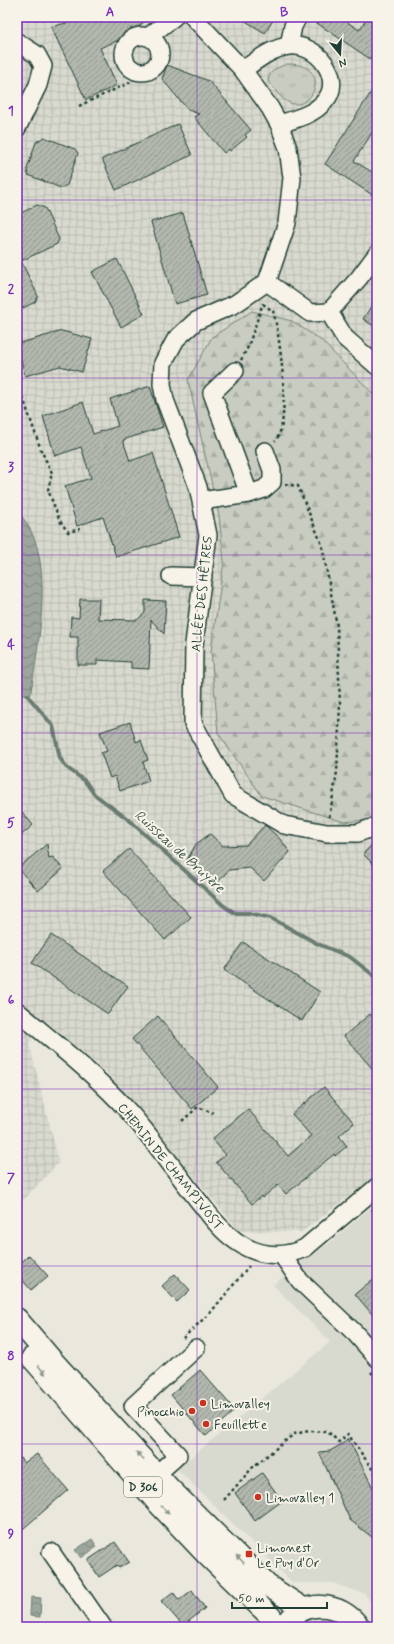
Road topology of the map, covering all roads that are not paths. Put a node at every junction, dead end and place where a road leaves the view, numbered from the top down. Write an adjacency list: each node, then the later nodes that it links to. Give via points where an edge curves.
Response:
1 (174, 17): 4 (street)
2 (193, 17): 7 (street)
3 (298, 17): 6 (street)
4 (148, 37): 4 (street, via 157,44 160,56 150,71 138,72 128,66 124,49 131,40 142,36)
5 (17, 42): 9 (street, via 37,55 43,66 38,85)
6 (288, 46): 7 (street, via 273,51); 8 (street, via 300,46 314,51 327,66 332,80 331,90 325,101 309,114)
7 (243, 70): 8 (street)
8 (279, 124): 11 (street, via 288,148 292,178 287,223)
9 (17, 128)
10 (377, 254): 12 (street)
11 (267, 282): 12 (street, via 310,313); 17 (street, ALLÉE DES HÊTRES, via 235,304 196,321 176,339 164,363 162,384 165,400)
12 (329, 312): 13 (street, via 345,338)
13 (377, 366)
14 (235, 371): 16 (street, via 212,393)
15 (266, 451): 16 (street, via 272,470 272,482 264,489)
16 (249, 494): 17 (street)
17 (201, 501): 19 (street, ALLÉE DES HÊTRES, via 208,535)
18 (171, 576): 19 (street)
19 (203, 577): 20 (street, ALLÉE DES HÊTRES, via 194,644 193,723 233,795 284,825 327,834 358,833)
20 (374, 826)
21 (17, 1011): 23 (street, CHEMIN DE CHAMPIVOST, via 98,1079 131,1113 218,1226 236,1242 259,1254)
22 (377, 1187): 23 (street, CHEMIN DE CHAMPIVOST, via 305,1248)
23 (282, 1255): 27 (street, via 300,1281)
24 (17, 1319): 28 (main road, D 306, one-way to 24)
25 (17, 1340): 32 (main road, D 306, one-way to 32, via 158,1503 271,1617)
26 (196, 1348): 28 (street, via 133,1406 178,1455)
27 (377, 1358)
28 (157, 1474): 30 (main road, D 306, one-way to 28, via 267,1585)
29 (51, 1552): 31 (street)
30 (304, 1609): 33 (main road, via 295,1614); 34 (main road, via 328,1606 340,1610)
31 (102, 1627)
32 (274, 1627)
33 (284, 1627)
34 (359, 1627)

